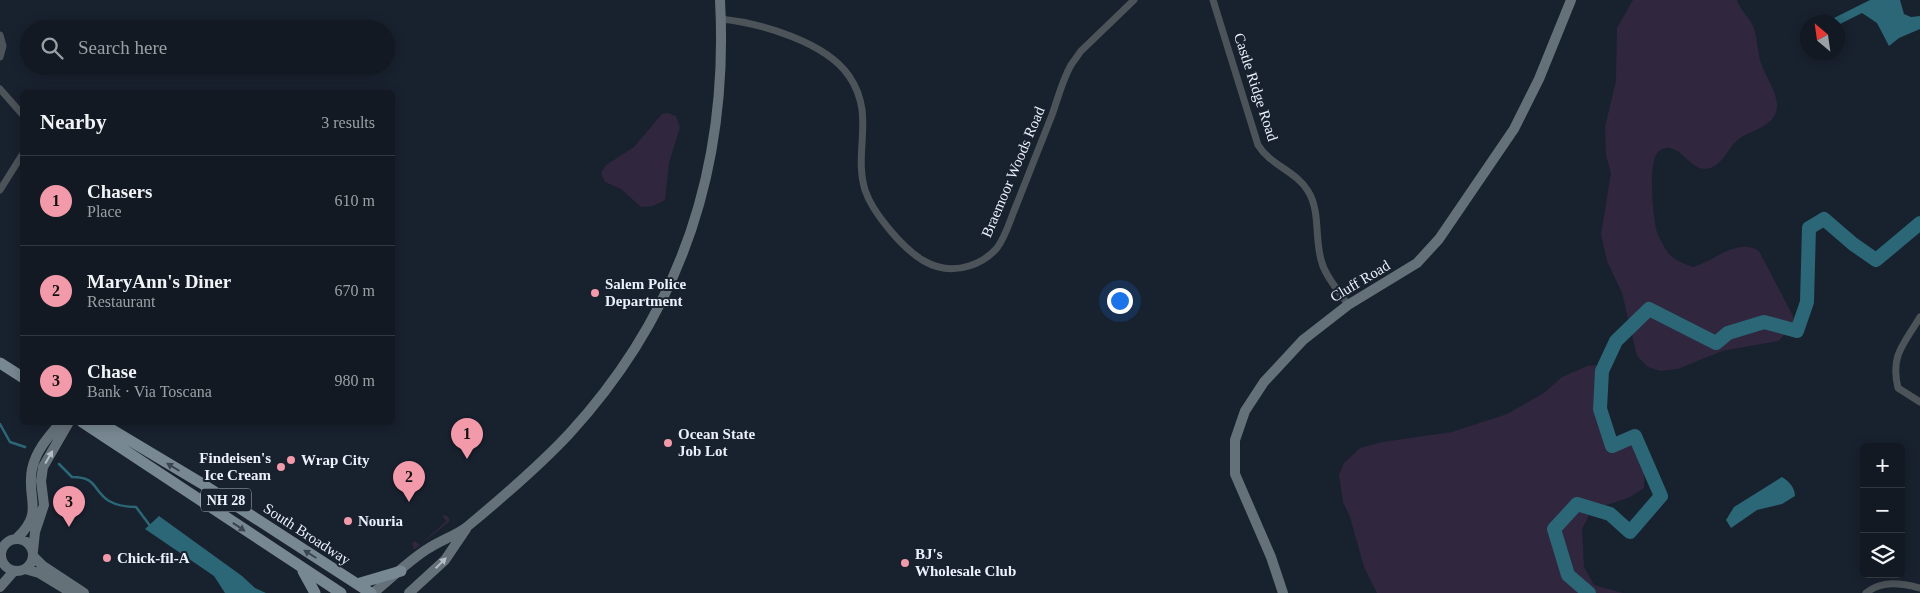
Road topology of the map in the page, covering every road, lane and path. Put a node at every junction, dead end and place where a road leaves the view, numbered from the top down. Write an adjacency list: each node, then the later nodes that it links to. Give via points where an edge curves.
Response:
1 (720, 0): 5 (street)
2 (1134, 0): 5 (street, Braemoor Woods Road, via 1081,51 1071,65 996,248 975,264 955,269 936,267 914,255 874,211 862,175 863,108 855,85 841,66 824,52 806,44 754,25)
3 (1213, 0): 12 (street, Castle Ridge Road, via 1258,145 1265,155 1300,181 1308,192 1314,207 1322,264)
4 (1571, 0): 12 (street, Cluff Road, via 1539,79 1514,129 1439,239 1405,272)
5 (721, 18): 21 (street, via 720,89 712,151 690,236 665,293 622,369 568,434)
6 (0, 35): 7 (street, via 3,46)
7 (0, 57)
8 (0, 89): 9 (street)
9 (20, 112)
10 (20, 157): 11 (street)
11 (0, 190)
12 (1348, 305): 38 (street, Cluff Road, via 1303,340 1277,366 1249,404 1235,440 1233,462 1238,486 1268,549)
13 (1920, 317): 16 (street, via 1895,361 1898,388)
14 (0, 363): 15 (main road)
15 (20, 376)
16 (1920, 402)
17 (58, 425): 22 (street, via 35,460 31,479 35,511 31,522)
18 (67, 425): 23 (street, one-way to 18, via 35,532 44,505 43,466)
19 (86, 425): 26 (main road, South Broadway / NH 28, one-way to 26)
20 (104, 425): 29 (main road, South Broadway / NH 28, one-way to 20, via 201,483)
21 (466, 528): 27 (street, via 428,548); 37 (street, one-way to 21, via 445,560)
22 (17, 538): 23 (street, via 27,542); 24 (street, via 3,546)
23 (33, 553): 25 (street, via 32,561); 33 (street, via 43,566)
24 (2, 561): 25 (street, via 9,569); 28 (street)
25 (20, 570): 30 (street); 32 (street, via 39,573)
26 (302, 570): 34 (main road); 35 (main road, South Broadway / NH 28)
27 (401, 571): 29 (main road); 36 (street)
28 (0, 574)
29 (357, 584): 36 (main road, South Broadway / NH 28)
30 (0, 587)
31 (1920, 588): 39 (street, via 1885,584)
32 (72, 593)
33 (84, 593)
34 (315, 593)
35 (341, 593)
36 (372, 593)
37 (409, 593)
38 (1283, 593)
39 (1866, 593)

